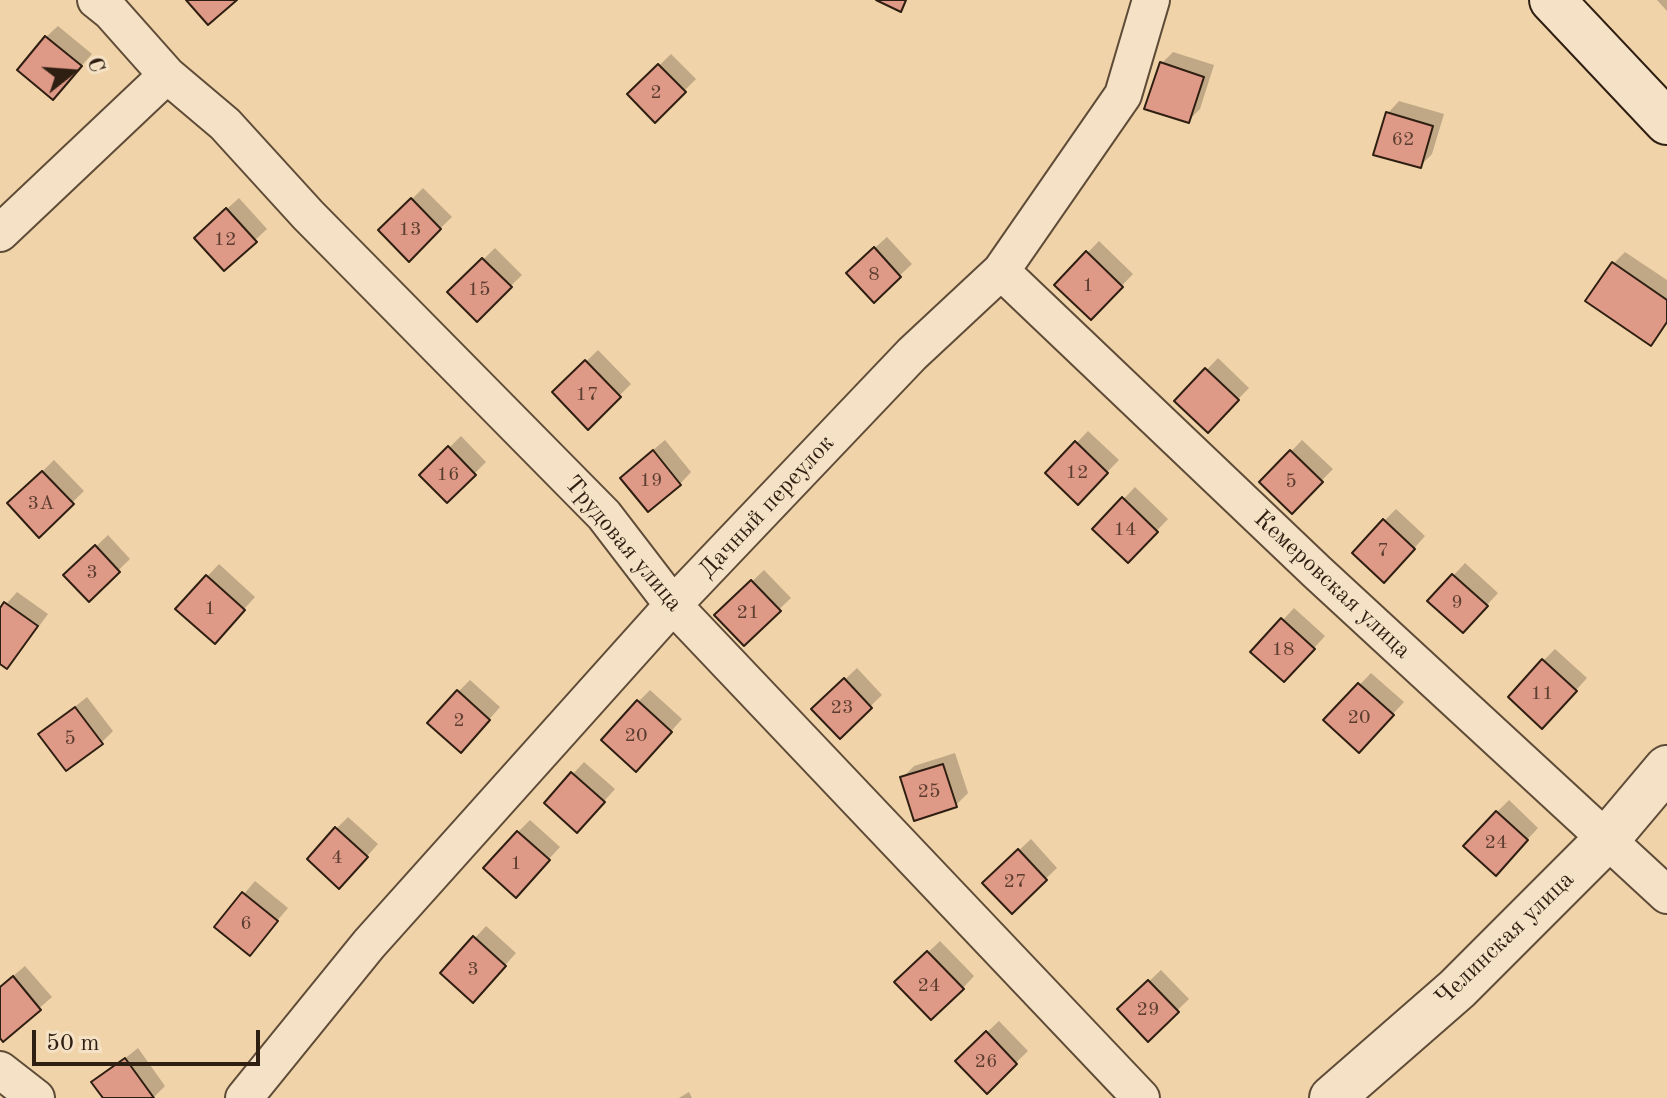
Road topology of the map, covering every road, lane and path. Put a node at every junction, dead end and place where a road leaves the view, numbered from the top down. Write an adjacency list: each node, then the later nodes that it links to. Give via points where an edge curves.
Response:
1 (96, 0): 4 (street, Трудовая улица)
2 (1151, 0): 7 (street, Дачный переулок, via 1123,95)
3 (1552, 0): 5 (street)
4 (167, 75): 6 (street); 8 (street, Трудовая улица, via 225,124 604,515)
5 (1667, 122)
6 (0, 233)
7 (1001, 271): 8 (street, Дачный переулок, via 912,354); 10 (street, Кемеровская улица, via 1317,572)
8 (673, 605): 14 (street, Дачный переулок, via 369,944); 15 (street, Трудовая улица)
9 (1667, 768): 10 (street, Челинская улица)
10 (1608, 838): 11 (street, Кемеровская улица); 16 (street, Челинская улица, via 1457,989)
11 (1667, 895)
12 (0, 1070): 13 (street)
13 (36, 1098)
14 (244, 1098)
15 (1141, 1098)
16 (1332, 1098)

